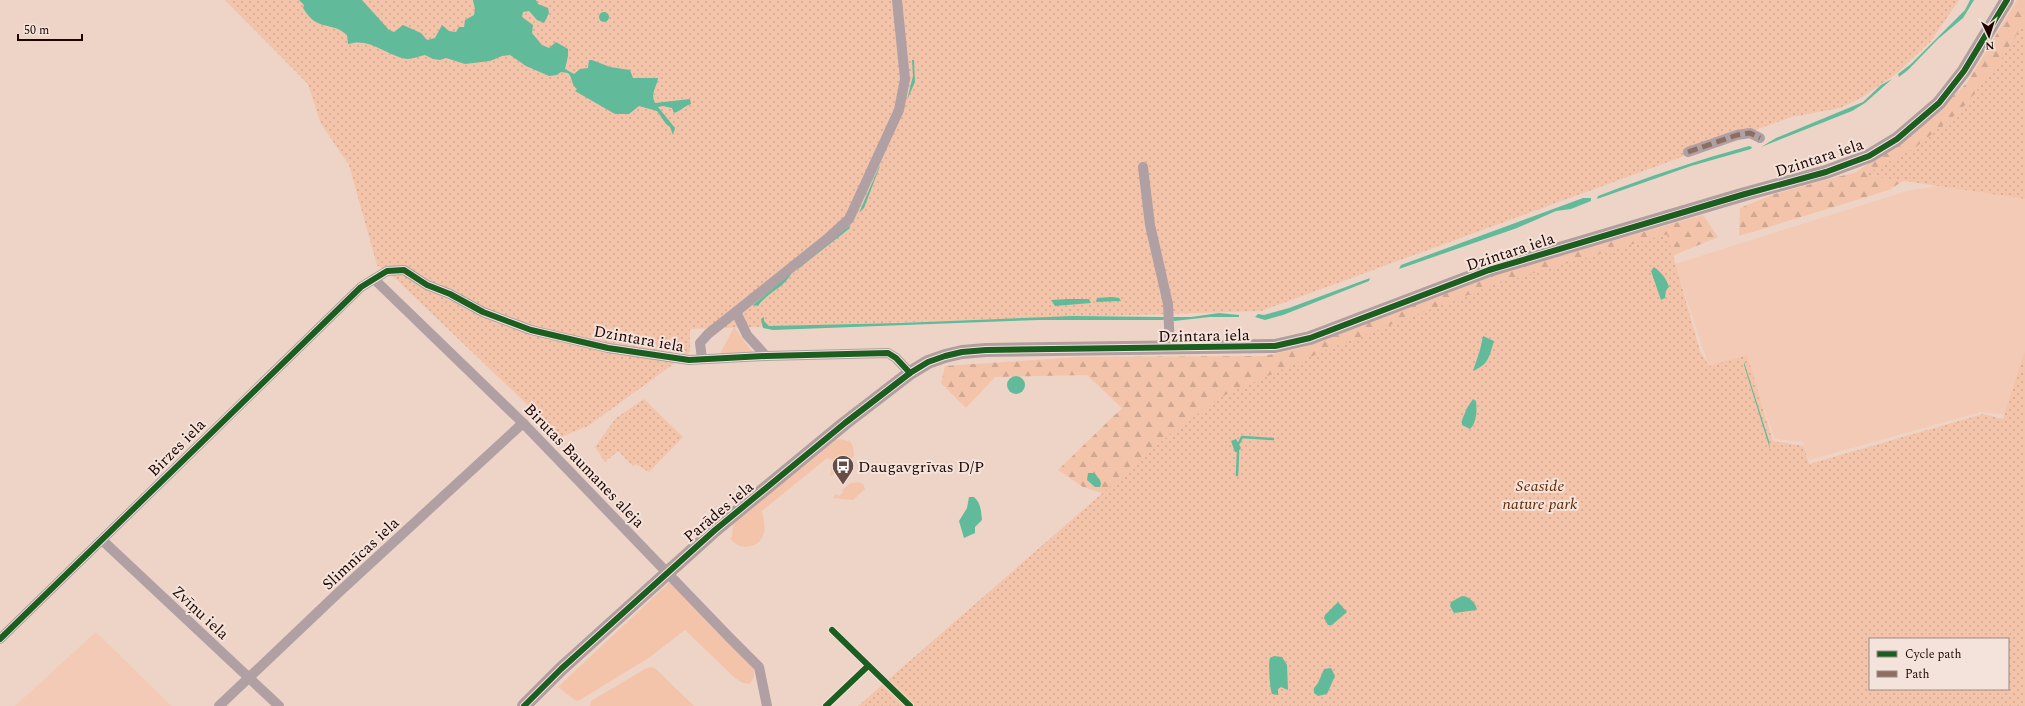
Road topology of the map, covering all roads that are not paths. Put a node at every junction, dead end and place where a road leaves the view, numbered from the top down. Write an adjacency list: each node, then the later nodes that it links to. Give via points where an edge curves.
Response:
1 (897, 0): 7 (street, via 905,79 898,110 850,219)
2 (2007, 0): 8 (street, Dzintara iela, via 1964,71 1939,103 1898,138 1869,156 1826,172 1489,270 1310,338 1275,346)
3 (1760, 138): 4 (street, via 1750,133)
4 (1688, 152)
5 (1143, 167): 8 (street, via 1150,226 1168,304)
6 (374, 279): 11 (street, Dzintara iela, via 386,271 404,270 426,285 450,294 483,312 531,330 608,348 654,356); 13 (street, Birutas Baumanes aleja); 14 (street, Birzes iela, via 361,287)
7 (736, 312): 9 (street, via 747,335); 11 (street, via 700,342)
8 (1170, 349): 10 (street, Dzintara iela, via 986,350)
9 (766, 356): 11 (street, Dzintara iela); 12 (street, Dzintara iela, via 888,353)
10 (945, 356): 12 (street, Parādes iela, via 928,362)
11 (702, 360)
12 (910, 373): 15 (street, Parādes iela, via 798,461)
13 (523, 423): 15 (street, Birutas Baumanes aleja); 17 (street, Slimnīcas iela)
14 (102, 540): 16 (street, Birzes iela); 17 (street, Zvīņu iela)
15 (668, 572): 20 (street, Parādes iela, via 561,668); 21 (street, Birutas Baumanes aleja, via 759,666)
16 (0, 639)
17 (248, 677): 18 (street, Slimnīcas iela); 19 (street, Zvīņu iela)
18 (219, 706)
19 (279, 706)
20 (524, 706)
21 (767, 706)

